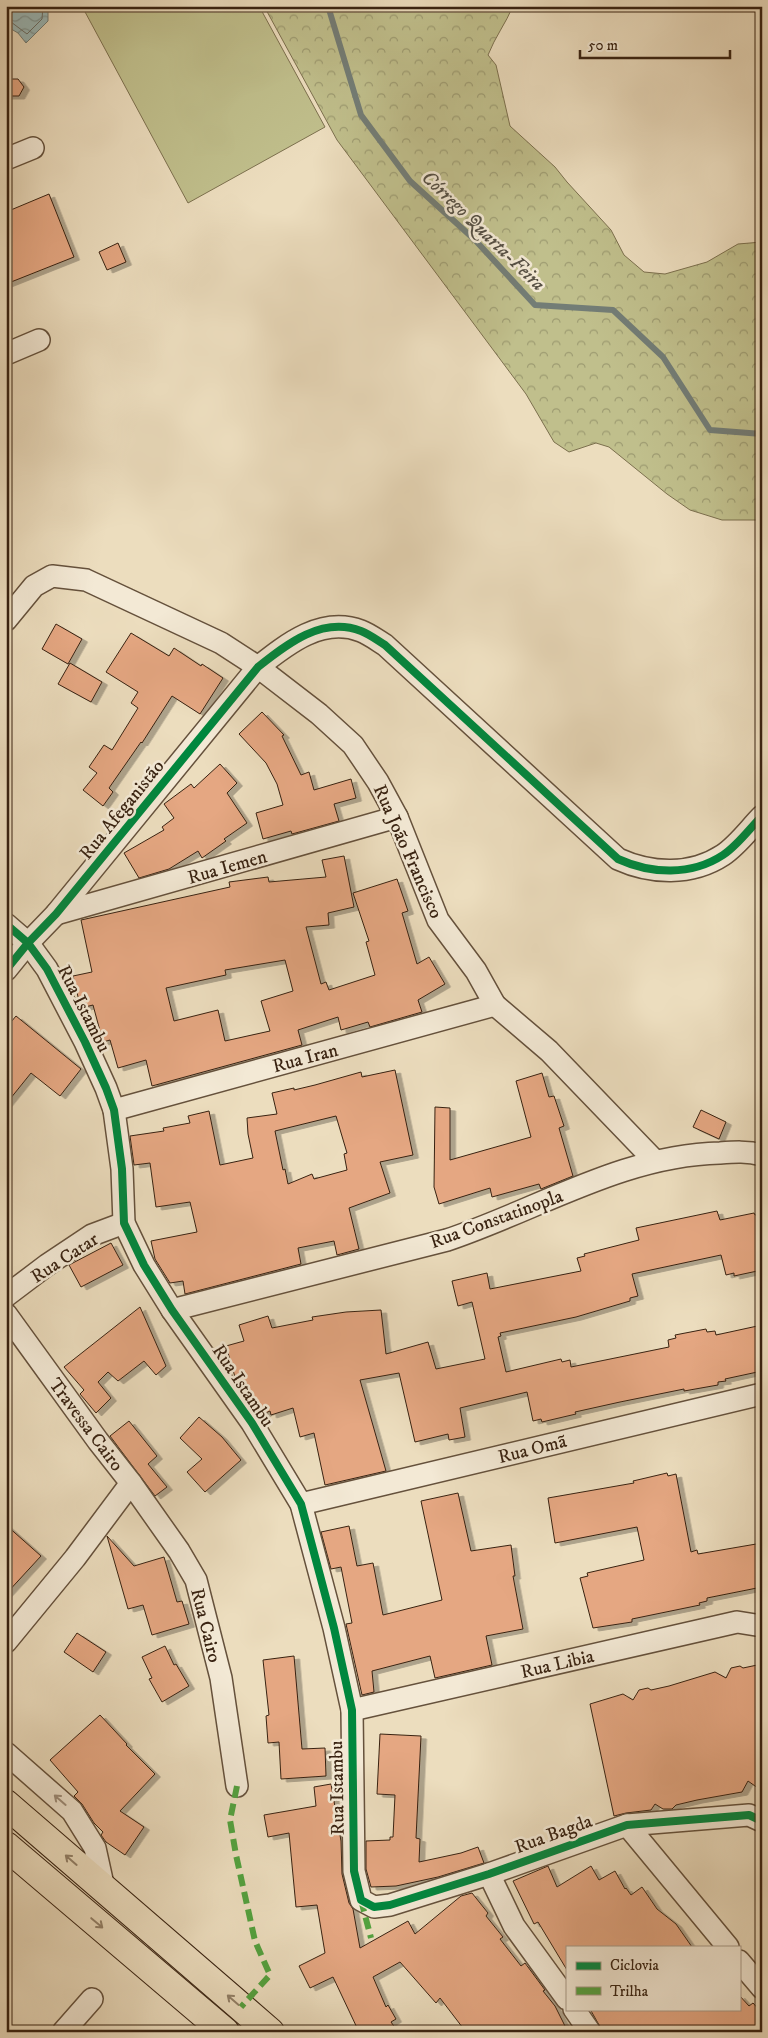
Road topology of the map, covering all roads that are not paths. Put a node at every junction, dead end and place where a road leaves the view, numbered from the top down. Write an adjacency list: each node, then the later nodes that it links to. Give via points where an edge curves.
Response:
1 (33, 148): 2 (street)
2 (6, 159)
3 (39, 340): 4 (street)
4 (6, 354)
5 (6, 620): 6 (street, Rua João Francisco, via 34,586 52,576 86,580 220,643)
6 (258, 667): 7 (street, Rua Afeganistão, via 302,636 324,627 342,626 361,631 385,645 618,859 634,866 676,870 700,865 723,855); 8 (street, Rua João Francisco, via 353,745); 9 (street, Rua Afeganistão)
7 (762, 816)
8 (397, 817): 9 (street, Rua Iemen); 13 (street, Rua João Francisco, via 438,920 476,971)
9 (56, 914): 11 (street, Rua Afeganistão)
10 (6, 924): 11 (street, Rua Istambu)
11 (28, 943): 12 (street, Rua Afeganistão); 14 (street, Rua Istambu, via 47,969 86,1042)
12 (6, 970)
13 (495, 1005): 14 (street, Rua Iran); 16 (street, Rua João Francisco, via 548,1051)
14 (114, 1110): 17 (street, Rua Istambu, via 122,1169)
15 (762, 1155): 16 (street, Rua Constatinopla, via 753,1152 701,1153)
16 (655, 1161): 19 (street, Rua Constatinopla, via 620,1170 447,1240)
17 (124, 1223): 18 (street, Rua Catar, via 92,1235); 19 (street, Rua Istambu, via 144,1265)
18 (6, 1296)
19 (172, 1310): 23 (street, Rua Istambu, via 252,1423)
20 (6, 1314): 22 (street, Travessa Cairo)
21 (762, 1394): 23 (street, Rua Omã)
22 (131, 1482): 25 (street, Travessa Cairo, via 75,1558); 28 (street, Rua Cairo, via 196,1580 220,1678)
23 (301, 1504): 26 (street, Rua Istambu)
24 (762, 1626): 26 (street, Rua Libia, via 737,1622)
25 (6, 1642)
26 (352, 1710): 35 (street, Rua Istambu, via 354,1872)
27 (6, 1753): 34 (street, one-way to 27, via 95,1848 72,1811)
28 (237, 1786)
29 (6, 1804): 34 (main road, one-way to 29)
30 (762, 1821): 31 (street, Rua Bagda, via 749,1815)
31 (627, 1825): 33 (street, Rua Bagda); 36 (street)
32 (6, 1846): 43 (main road, one-way to 43)
33 (489, 1874): 35 (street, Rua Bagda, via 382,1907 374,1907); 39 (street, via 514,1926)
34 (104, 1889): 44 (main road, one-way to 34)
35 (361, 1900)
36 (727, 1946)
37 (740, 1962): 38 (street)
38 (762, 1988)
39 (566, 1998)
40 (92, 1999): 42 (street)
41 (575, 2010): 45 (street)
42 (63, 2032)
43 (225, 2032)
44 (270, 2032)
45 (590, 2032)

